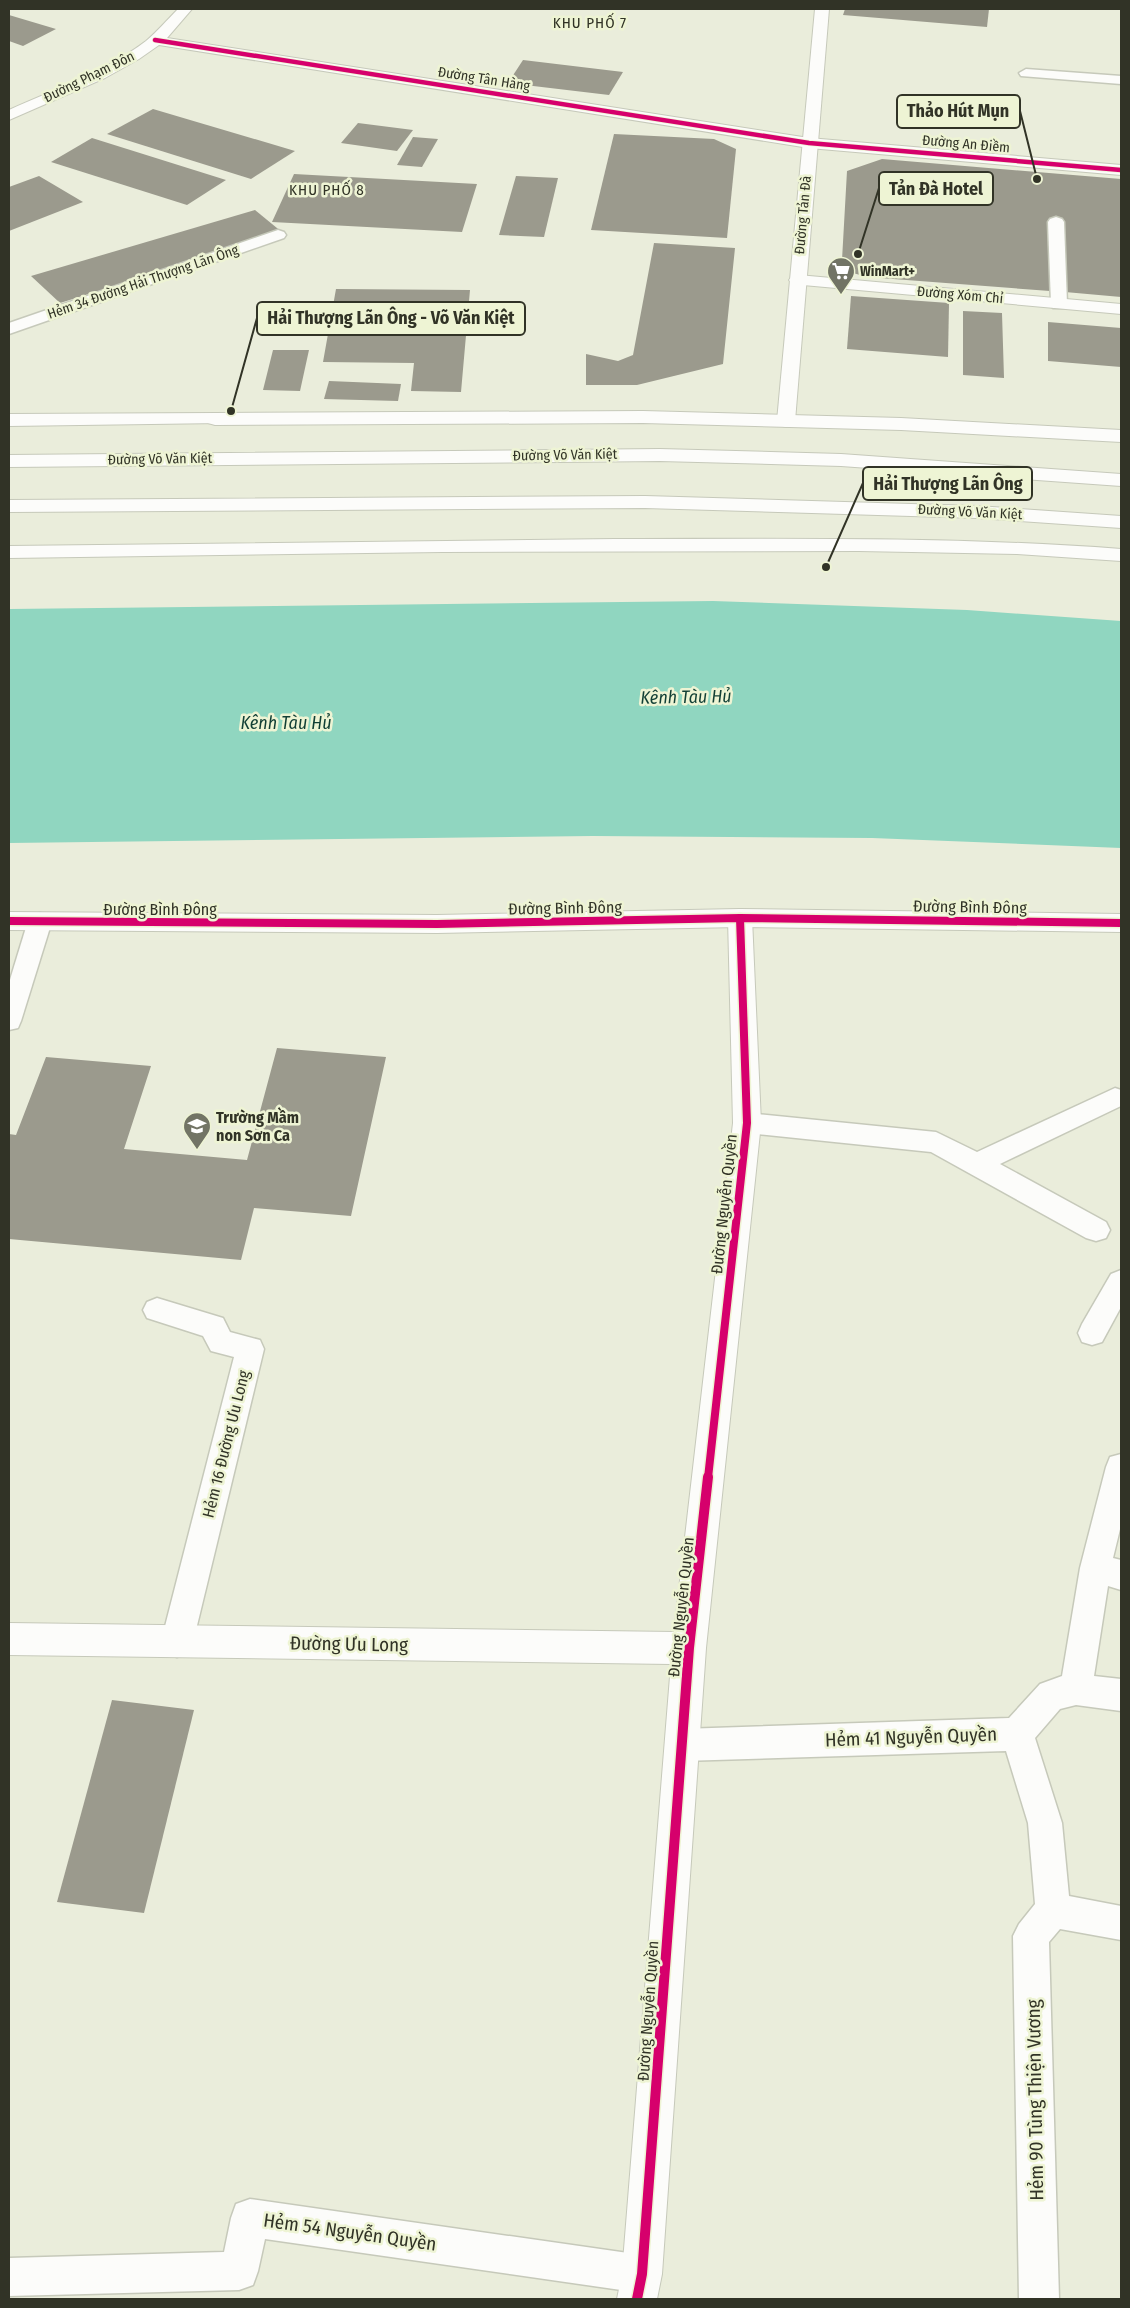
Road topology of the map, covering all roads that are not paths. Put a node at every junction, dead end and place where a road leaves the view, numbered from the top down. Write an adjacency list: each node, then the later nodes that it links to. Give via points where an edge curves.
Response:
1 (185, 9): 3 (main road, Đường Phạm Đôn)
2 (822, 9): 7 (main road, Đường Tản Đà)
3 (155, 40): 6 (main road, Đường Phạm Đôn, via 118,66); 7 (main road, Đường Tân Hàng)
4 (1026, 73): 5 (lane)
5 (1121, 80)
6 (9, 116)
7 (809, 143): 8 (main road, Đường An Điềm); 11 (main road, Đường Tản Đà)
8 (1121, 170)
9 (1056, 222): 12 (lane)
10 (278, 235): 14 (lane, Hẻm 34 Đường Hải Thượng Lãn Ông)
11 (798, 280): 12 (main road, Đường Xóm Chỉ); 18 (main road, Đường Tản Đà)
12 (1059, 304): 13 (main road, Đường Xóm Chỉ)
13 (1121, 309)
14 (9, 328)
15 (9, 412): 17 (main road)
16 (9, 420): 17 (main road)
17 (38, 420): 18 (main road, via 643,416)
18 (786, 421): 19 (main road)
19 (1121, 436)
20 (9, 461): 21 (main road, Đường Võ Văn Kiệt, via 660,454 841,460)
21 (1121, 480)
22 (9, 506): 23 (main road, Đường Võ Văn Kiệt, via 645,502 976,512)
23 (1121, 522)
24 (9, 552): 25 (main road, Đường Võ Văn Kiệt, via 481,544 897,545 1050,548)
25 (1121, 554)
26 (740, 918): 28 (main road, Đường Bình Đông, via 436,924); 29 (main road, Đường Bình Đông); 32 (main road, Đường Nguyễn Quyền)
27 (9, 921): 28 (main road, Đường Bình Đông)
28 (40, 921): 30 (lane)
29 (1121, 923)
30 (9, 1021)
31 (1116, 1098): 33 (lane)
32 (747, 1123): 33 (lane, via 936,1142); 42 (main road, Đường Nguyễn Quyền)
33 (976, 1164): 34 (lane)
34 (1096, 1230)
35 (1121, 1282): 37 (lane)
36 (157, 1310): 41 (lane, Hẻm 16 Đường Ưu Long, via 213,1327 221,1342 250,1349)
37 (1092, 1333)
38 (1120, 1467): 39 (lane)
39 (1108, 1571): 43 (lane)
40 (9, 1639): 41 (main road, Đường Ưu Long)
41 (177, 1642): 42 (main road, Đường Ưu Long)
42 (689, 1648): 46 (main road, Đường Nguyễn Quyền)
43 (1076, 1689): 44 (lane, Hẻm 41 Nguyễn Quyền); 45 (lane, Hẻm 41 Nguyễn Quyền, via 1051,1695)
44 (1121, 1695)
45 (1017, 1734): 46 (lane, Hẻm 41 Nguyễn Quyền); 47 (lane, via 1045,1823)
46 (682, 1745): 50 (main road, Đường Nguyễn Quyền)
47 (1053, 1910): 48 (lane); 51 (lane, Hẻm 90 Tùng Thiện Vương, via 1031,1936)
48 (1121, 1923)
49 (9, 2277): 50 (lane, Hẻm 54 Nguyễn Quyền, via 239,2271 250,2218)
50 (640, 2287)
51 (1039, 2299)

